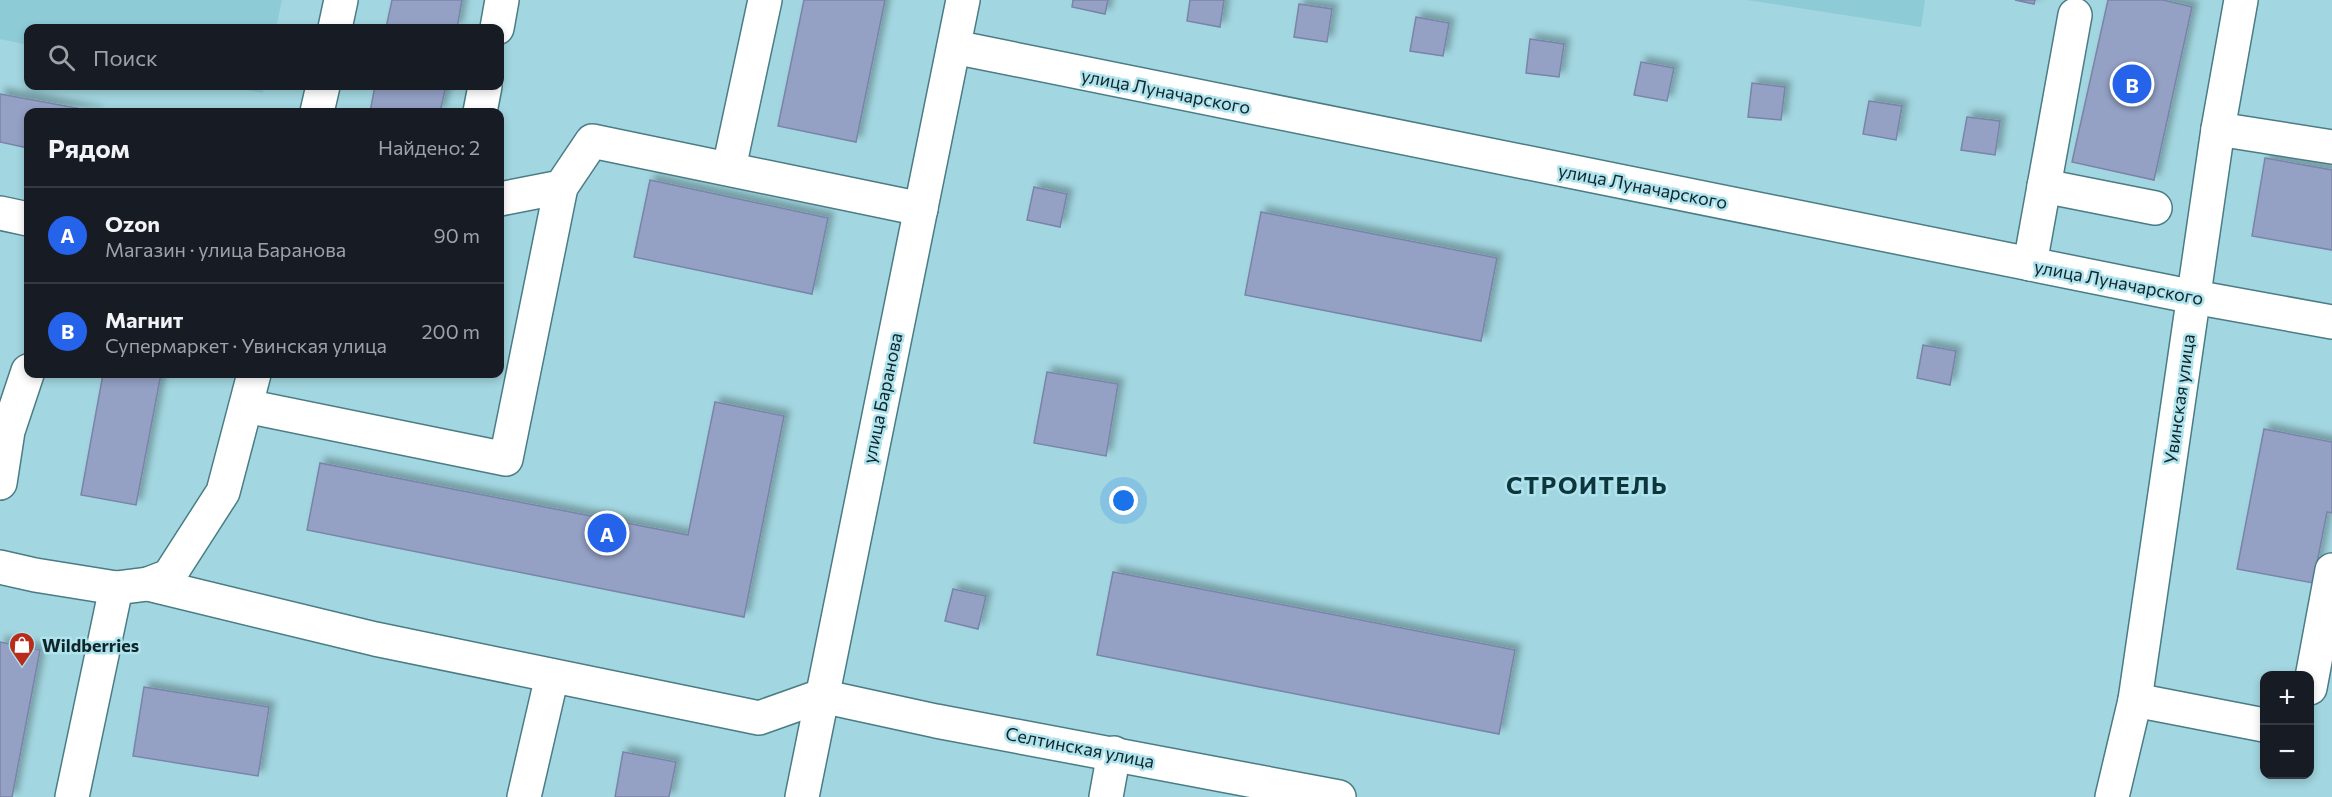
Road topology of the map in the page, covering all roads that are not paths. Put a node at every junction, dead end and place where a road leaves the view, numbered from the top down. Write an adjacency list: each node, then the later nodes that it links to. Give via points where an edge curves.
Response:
1 (341, 0): 7 (street)
2 (502, 0): 8 (street)
3 (765, 0): 16 (street)
4 (963, 0): 9 (street, улица Баранова)
5 (2241, 0): 14 (street, Увинская улица)
6 (2075, 15): 17 (street)
7 (336, 24)
8 (498, 24)
9 (954, 47): 21 (street, улица Баранова); 24 (street, улица Луначарского)
10 (322, 90): 12 (street)
11 (484, 90): 13 (street)
12 (318, 108)
13 (481, 108)
14 (2218, 129): 15 (street); 25 (street, Увинская улица)
15 (2332, 147)
16 (729, 168): 18 (street, via 592,141); 21 (street)
17 (2044, 186): 20 (street); 24 (street)
18 (561, 187): 19 (street); 29 (street, via 506,459)
19 (504, 198)
20 (2155, 208)
21 (921, 209): 37 (street, улица Баранова)
22 (0, 213): 23 (street)
23 (24, 218)
24 (2030, 264): 25 (street, улица Луначарского)
25 (2194, 297): 26 (street, улица Луначарского); 38 (street, Увинская улица)
26 (2332, 322)
27 (25, 378): 30 (street)
28 (253, 378): 29 (street)
29 (246, 406): 34 (street, via 223,492 169,576)
30 (4, 431): 31 (street)
31 (0, 483)
32 (0, 567): 34 (street)
33 (2332, 570): 35 (street)
34 (132, 586): 36 (street); 41 (street)
35 (2313, 671)
36 (552, 676): 37 (street, via 759,718); 42 (street)
37 (821, 696): 40 (street, Селтинская улица); 43 (street, улица Баранова)
38 (2135, 700): 39 (street); 46 (street, Увинская улица)
39 (2260, 724)
40 (1114, 753): 44 (street); 45 (street, Селтинская улица)
41 (77, 796)
42 (524, 797)
43 (802, 797)
44 (1106, 797)
45 (1339, 797)
46 (2112, 797)

